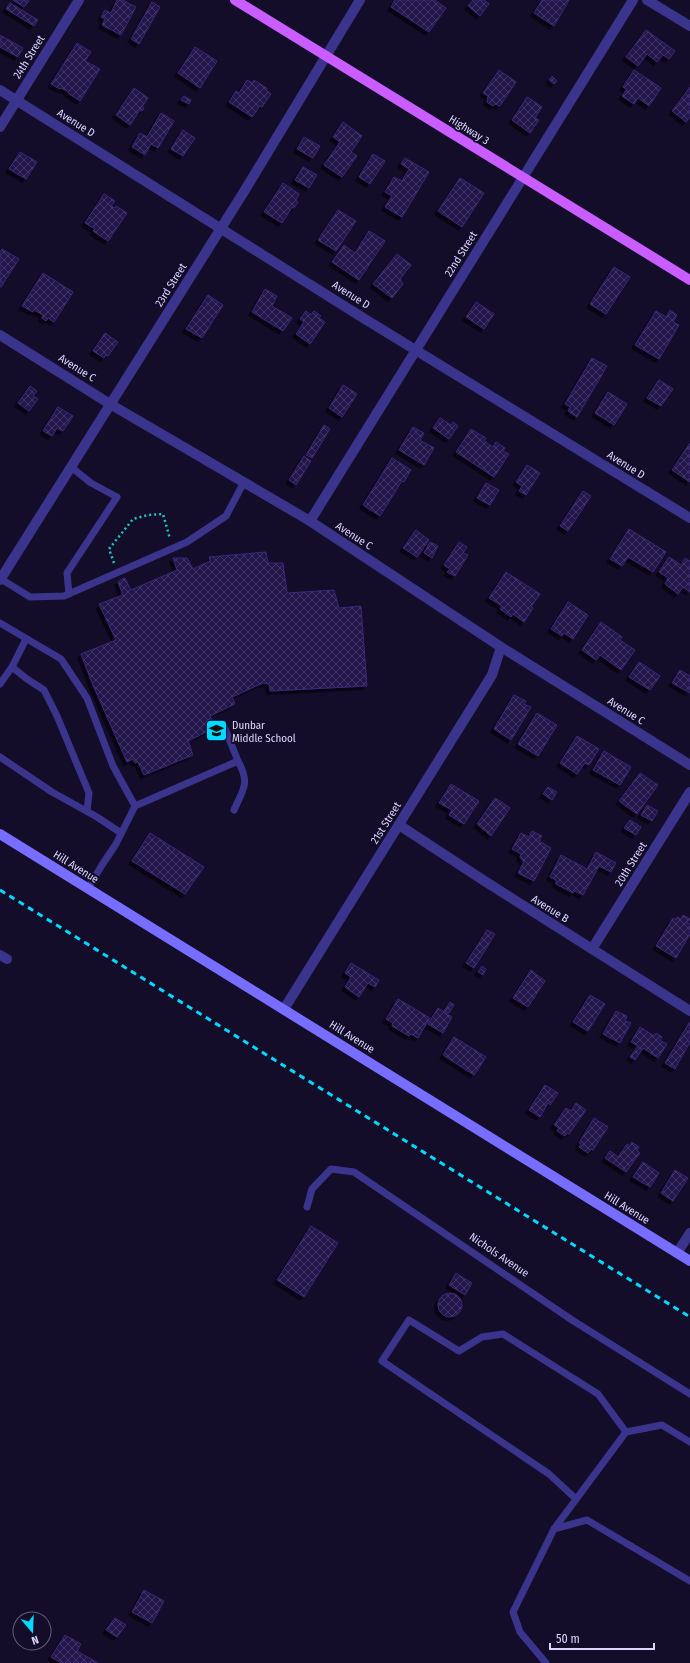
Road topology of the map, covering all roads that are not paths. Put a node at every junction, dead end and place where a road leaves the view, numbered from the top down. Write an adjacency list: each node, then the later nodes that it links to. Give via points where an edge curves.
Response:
1 (79, 0): 9 (street, 24th Street)
2 (235, 0): 7 (main road, Highway 3)
3 (360, 0): 7 (street, 23rd Street)
4 (633, 0): 11 (street, 22nd Street)
5 (647, 0): 6 (street)
6 (690, 26)
7 (326, 56): 11 (main road, Highway 3); 12 (street, 23rd Street)
8 (0, 90): 9 (street, Avenue D)
9 (16, 101): 10 (street, 24th Street); 12 (street, Avenue D)
10 (0, 127)
11 (523, 177): 13 (main road, Highway 3); 15 (street, 22nd Street)
12 (221, 228): 15 (street, Avenue D); 16 (street, 23rd Street)
13 (690, 280)
14 (0, 335): 16 (street, Avenue C)
15 (416, 350): 19 (street, Avenue D); 20 (street, 22nd Street)
16 (110, 404): 17 (street, 23rd Street); 18 (street, Avenue C)
17 (71, 467): 21 (street, 23rd Street); 22 (lane, via 117,497 67,573)
18 (244, 482): 20 (street, Avenue C); 22 (lane, via 226,516 187,542)
19 (690, 518)
20 (310, 521): 25 (street, Avenue C)
21 (0, 580): 22 (lane, via 30,597)
22 (69, 594)
23 (0, 623): 24 (lane)
24 (26, 639): 26 (lane); 33 (lane, via 61,659 87,698 113,766)
25 (501, 647): 31 (street, Avenue C); 36 (street, 21st Street, via 492,675)
26 (12, 667): 27 (lane); 35 (lane, via 44,690 89,793)
27 (0, 684)
28 (224, 726): 30 (lane)
29 (0, 757): 35 (lane, via 52,792)
30 (238, 761): 33 (lane); 34 (lane, via 246,774 244,789)
31 (690, 765)
32 (690, 792): 40 (street, 20th Street)
33 (134, 806): 37 (lane)
34 (234, 810)
35 (87, 811): 37 (lane)
36 (399, 825): 40 (street, Avenue B); 41 (street, 21st Street)
37 (121, 833): 39 (lane)
38 (0, 834): 39 (street, Hill Avenue)
39 (88, 888): 41 (street, Hill Avenue)
40 (592, 949): 42 (street, Avenue B)
41 (284, 1009): 45 (street, Hill Avenue)
42 (690, 1011)
43 (307, 1207): 47 (lane, Nichols Avenue, via 312,1189 331,1169 354,1172 572,1320)
44 (690, 1233): 45 (street)
45 (677, 1253): 46 (street, Hill Avenue)
46 (690, 1261)
47 (690, 1394)
48 (626, 1432): 49 (lane, via 662,1426); 50 (lane); 50 (lane, via 598,1394 503,1334 482,1337 459,1351 410,1320 382,1361 549,1474)
49 (690, 1442)
50 (576, 1498): 51 (lane)
51 (554, 1530): 52 (lane, via 587,1520); 53 (lane, via 513,1612 520,1632)
52 (690, 1581)
53 (546, 1663)

